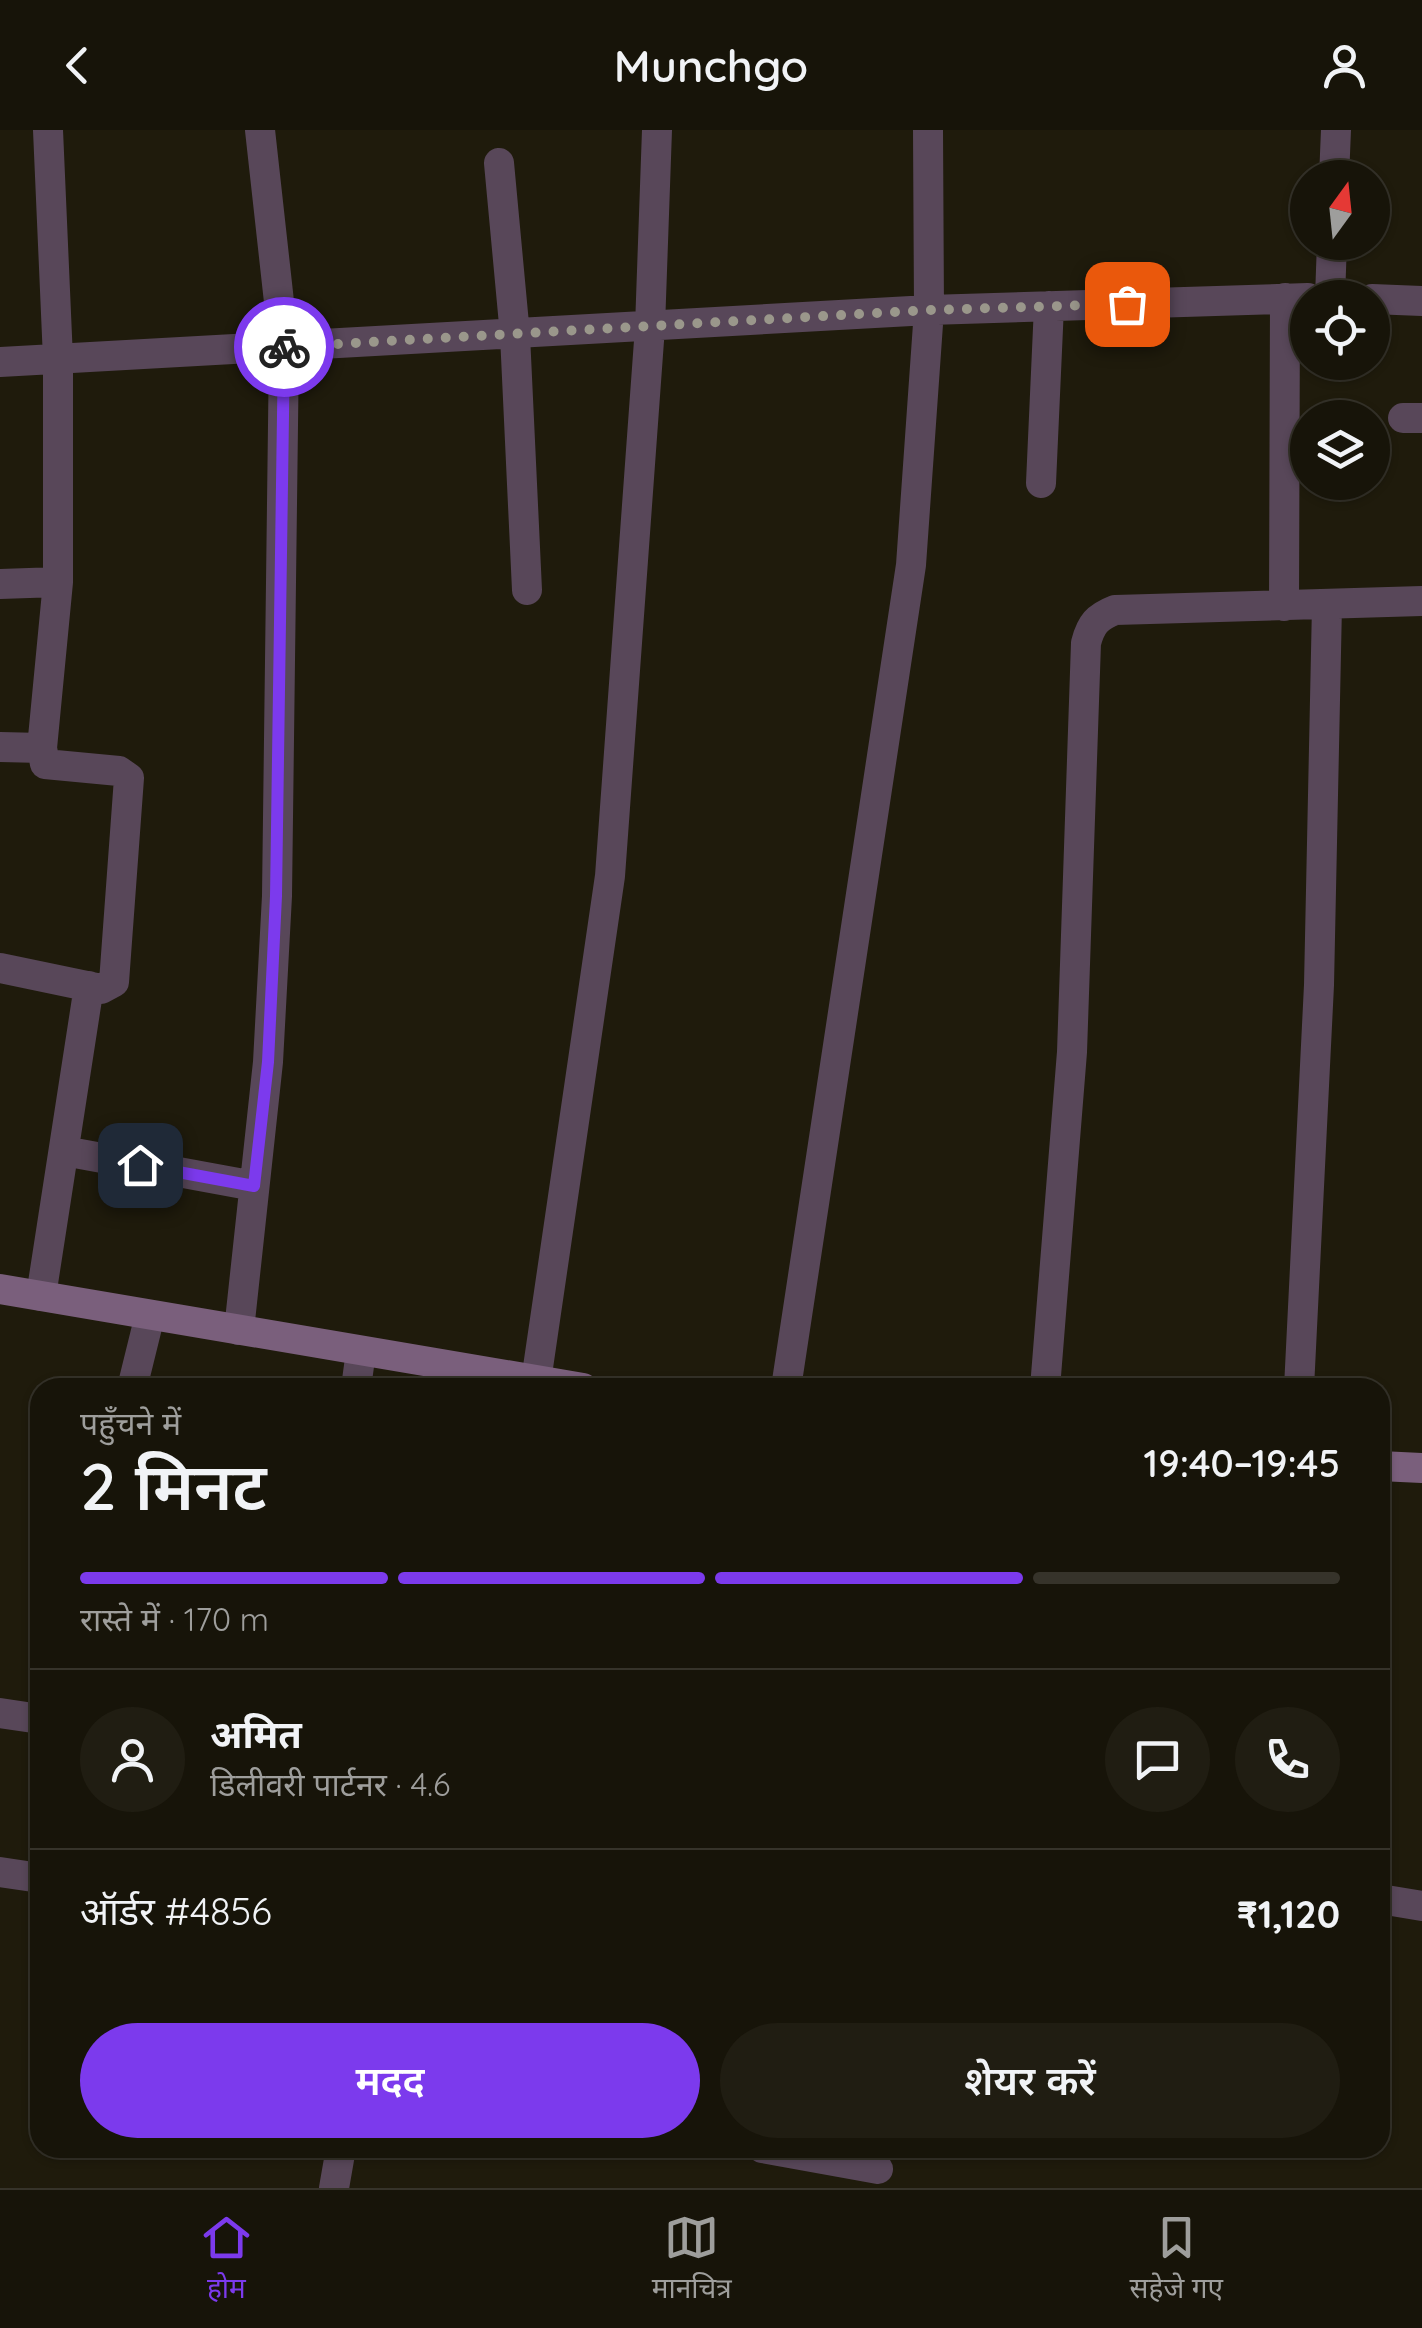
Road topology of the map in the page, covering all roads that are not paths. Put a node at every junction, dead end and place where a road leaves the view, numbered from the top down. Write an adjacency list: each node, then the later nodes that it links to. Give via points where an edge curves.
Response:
1 (48, 130): 16 (street)
2 (260, 130): 15 (street)
3 (657, 130): 13 (street)
4 (928, 130): 12 (street)
5 (1336, 130): 6 (street)
6 (1335, 160)
7 (499, 163): 14 (street)
8 (1290, 298): 11 (street)
9 (1390, 299): 10 (street)
10 (1422, 300)
11 (1048, 306): 12 (street); 19 (street)
12 (930, 310): 13 (street); 41 (street, via 911,564)
13 (650, 327): 14 (street); 40 (street, via 610,876)
14 (515, 335): 15 (street); 22 (street)
15 (284, 347): 16 (street); 31 (street, via 276,896)
16 (58, 359): 17 (street); 20 (street)
17 (0, 362)
18 (1293, 380): 25 (street)
19 (1041, 483)
20 (58, 582): 21 (street); 27 (street)
21 (0, 584)
22 (526, 590)
23 (1422, 601): 24 (street)
24 (1327, 605): 25 (street); 43 (street, via 1319,985)
25 (1284, 606): 42 (street, via 1115,610 1098,616 1090,628 1071,1070)
26 (0, 747): 27 (street)
27 (42, 748): 29 (street, via 45,764 119,771 129,778 115,976 107,988)
28 (0, 968): 29 (street)
29 (89, 986): 30 (street)
30 (64, 1151): 31 (street); 33 (street)
31 (254, 1186): 35 (street)
32 (0, 1289): 33 (street)
33 (42, 1296): 34 (street)
34 (150, 1314): 35 (street); 37 (street)
35 (239, 1330): 36 (street)
36 (361, 1351): 38 (street); 39 (street)
37 (134, 1378)
38 (357, 1378)
39 (518, 1378)
40 (536, 1378)
41 (788, 1378)
42 (1046, 1378)
43 (1299, 1378)
44 (1390, 1466): 45 (street)
45 (1422, 1468)
46 (0, 1713): 47 (street)
47 (30, 1718)
48 (0, 1872): 49 (street)
49 (30, 1876)
50 (1390, 1901): 51 (street)
51 (1422, 1906)
52 (339, 2158): 55 (street)
53 (820, 2158): 54 (street)
54 (878, 2168)
55 (334, 2188)

